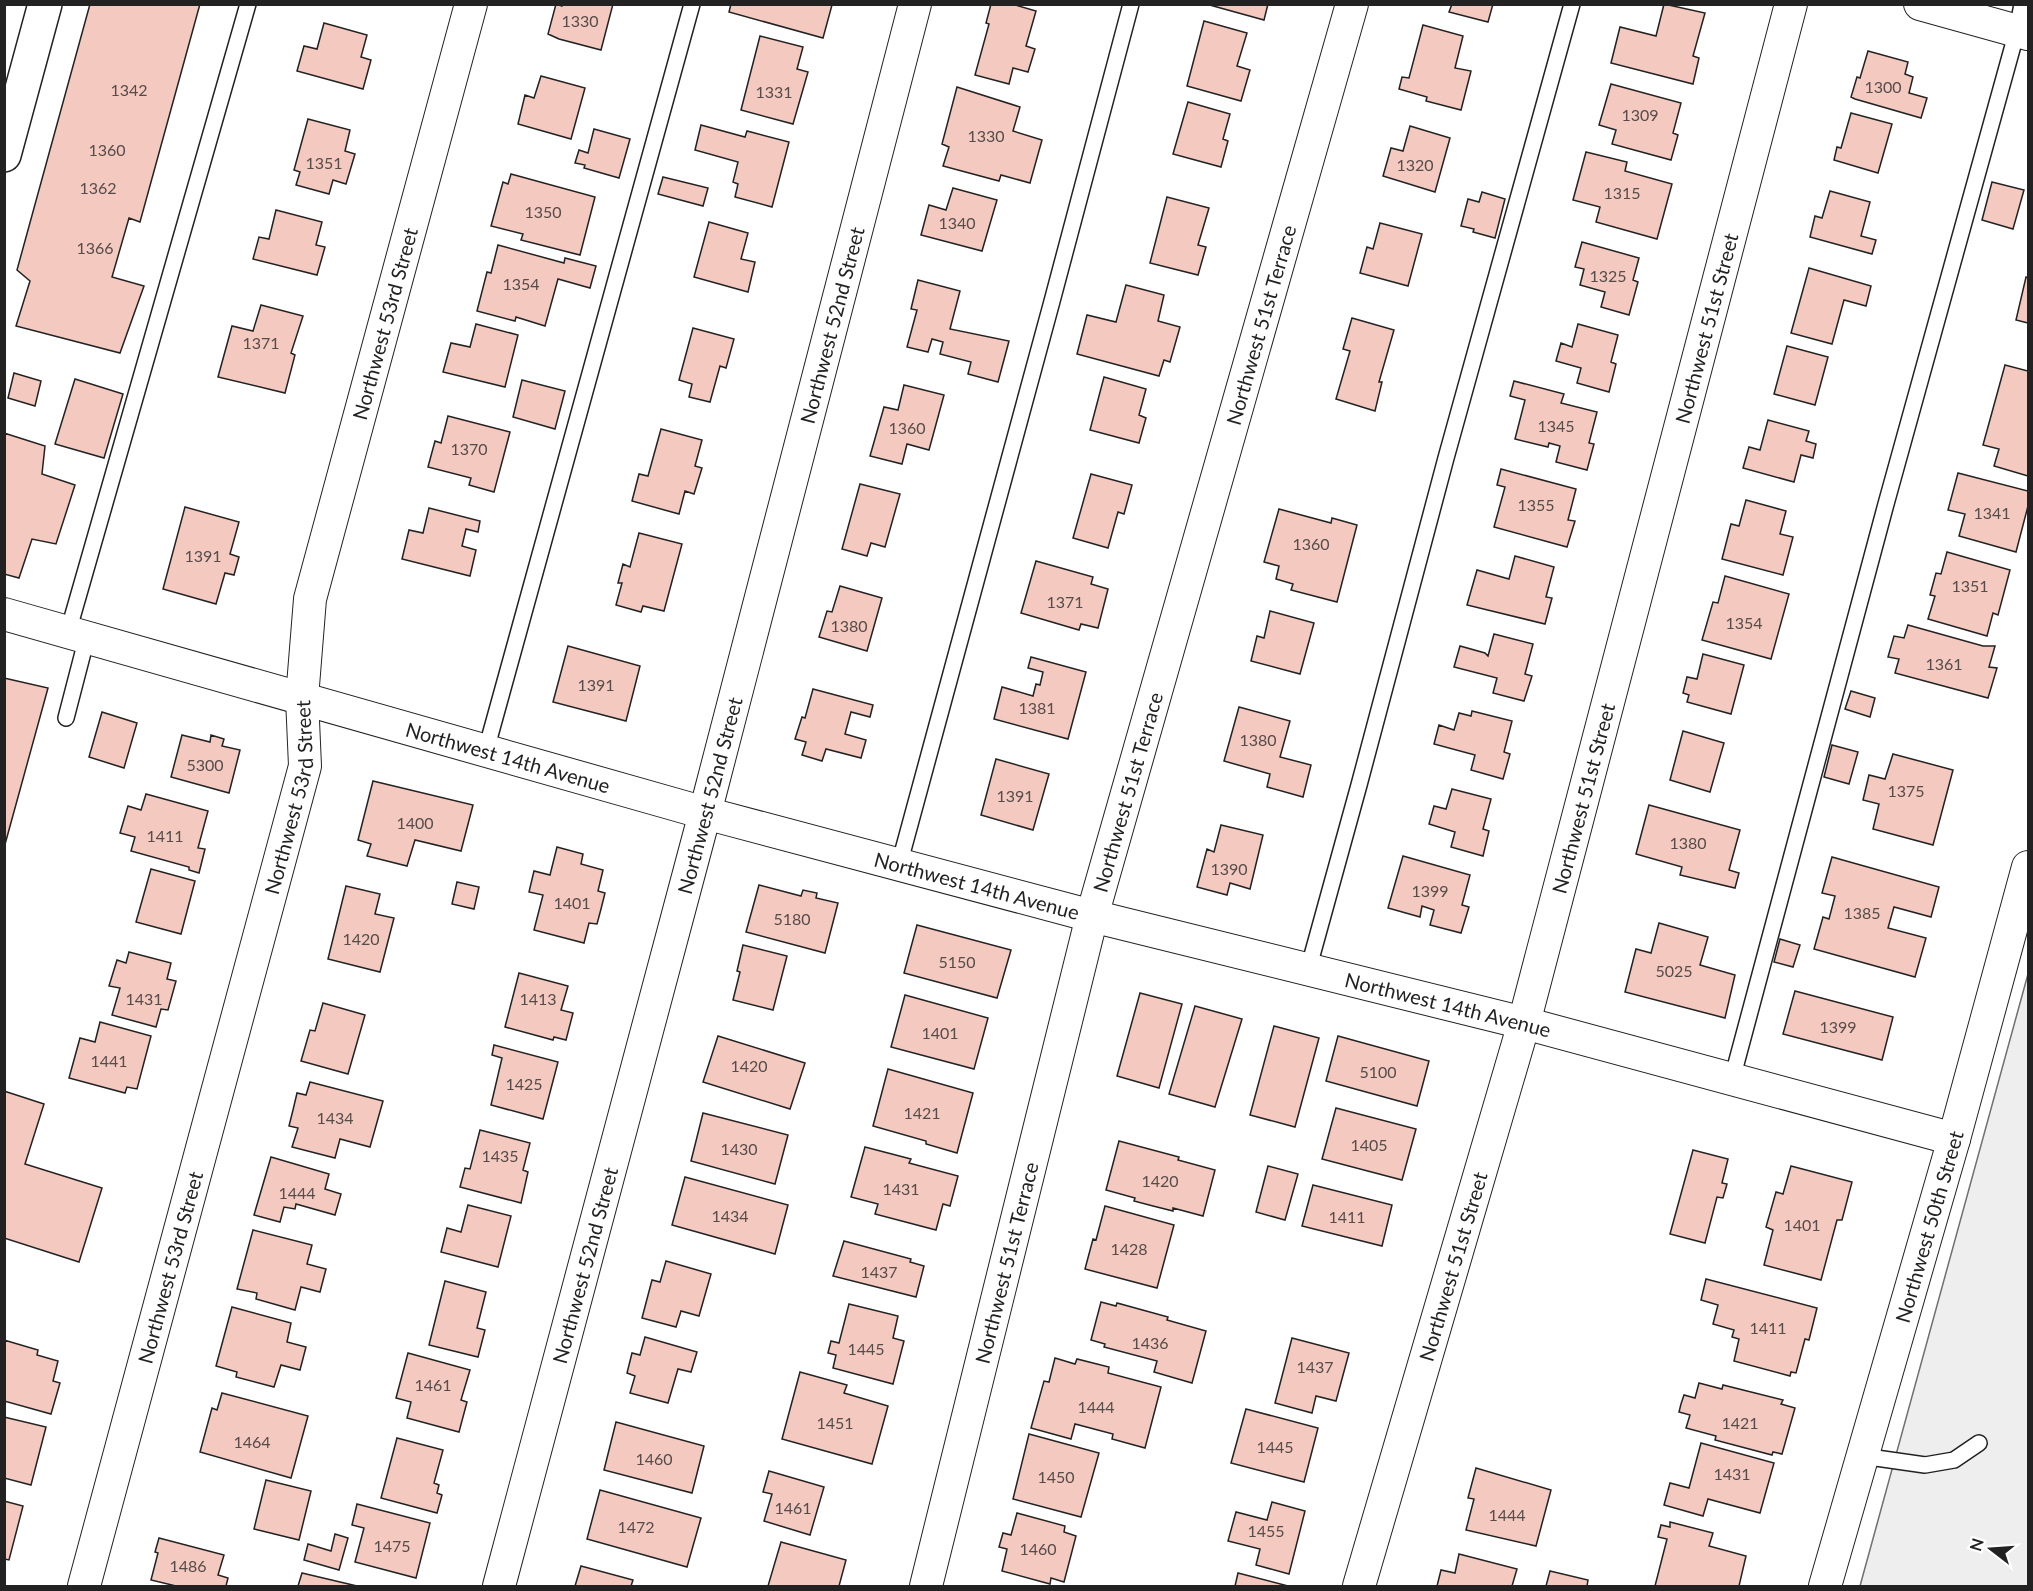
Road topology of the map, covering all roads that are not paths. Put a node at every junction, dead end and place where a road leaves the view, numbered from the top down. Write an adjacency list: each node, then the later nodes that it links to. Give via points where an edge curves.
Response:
1 (45, 4): 12 (main road)
2 (248, 4): 14 (lane)
3 (471, 4): 15 (street, Northwest 53rd Street, via 309,599)
4 (692, 4): 17 (lane)
5 (915, 4): 18 (street, Northwest 52nd Street)
6 (1131, 4): 19 (lane)
7 (1352, 4): 21 (street, Northwest 51st Terrace)
8 (1572, 4): 22 (lane)
9 (1791, 4): 23 (street, Northwest 51st Street)
10 (1920, 4): 11 (street)
11 (2023, 23): 24 (lane, via 1886,504)
12 (4, 155)
13 (4, 614): 14 (street, Northwest 14th Avenue)
14 (77, 634): 15 (street, Northwest 14th Avenue); 16 (lane)
15 (303, 698): 17 (street, Northwest 14th Avenue); 28 (street, Northwest 53rd Street, via 305,765)
16 (66, 717)
17 (486, 750): 18 (street, Northwest 14th Avenue)
18 (705, 813): 19 (street, Northwest 14th Avenue); 29 (street, Northwest 52nd Street)
19 (899, 865): 21 (street, Northwest 14th Avenue)
20 (2028, 867): 25 (street, Northwest 50th Street)
21 (1092, 916): 22 (street, Northwest 14th Avenue); 30 (street, Northwest 51st Terrace)
22 (1308, 970): 23 (street, Northwest 14th Avenue)
23 (1524, 1023): 24 (street, Northwest 14th Avenue); 31 (street, Northwest 51st Street)
24 (1732, 1079): 25 (street, Northwest 14th Avenue)
25 (1954, 1139): 27 (street, Northwest 50th Street)
26 (1979, 1443): 27 (lane, via 1954,1460 1925,1466)
27 (1862, 1456): 32 (street, Northwest 50th Street)
28 (84, 1587)
29 (499, 1587)
30 (926, 1587)
31 (1359, 1587)
32 (1825, 1587)

